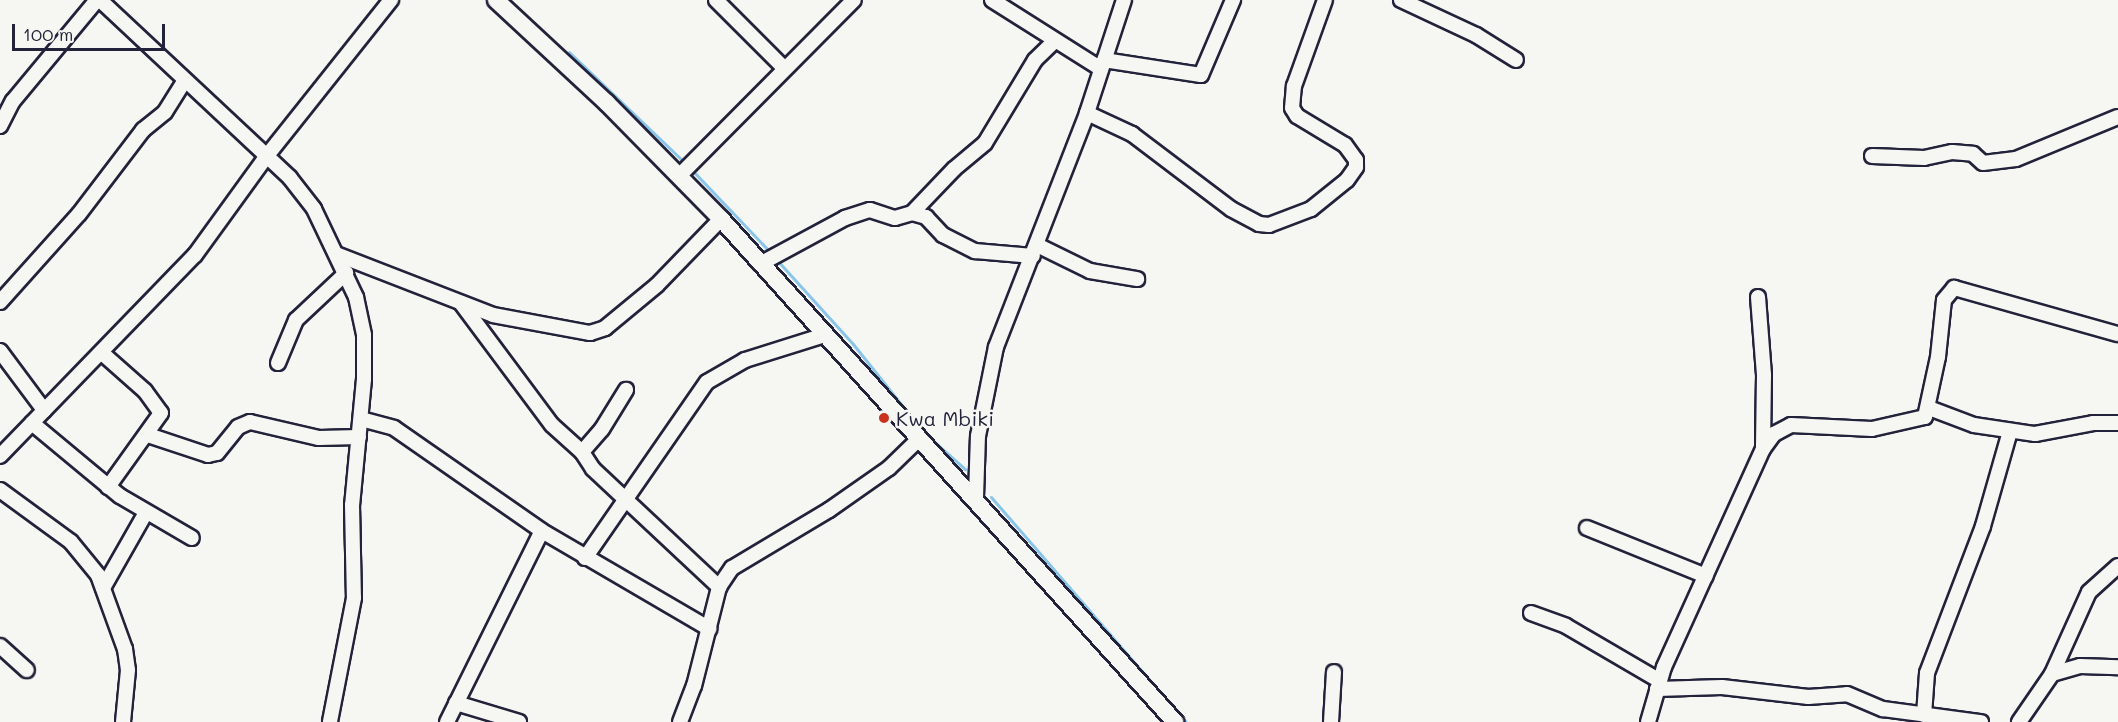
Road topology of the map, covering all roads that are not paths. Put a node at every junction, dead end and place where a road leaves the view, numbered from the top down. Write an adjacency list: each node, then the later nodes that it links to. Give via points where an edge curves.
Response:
1 (99, 0): 15 (street); 16 (street)
2 (391, 0): 22 (street)
3 (496, 0): 23 (main road)
4 (716, 0): 14 (street)
5 (854, 0): 14 (street)
6 (992, 0): 11 (street)
7 (1124, 0): 13 (street)
8 (1233, 0): 13 (street, via 1201,75)
9 (1325, 0): 18 (street, via 1294,86 1292,108 1297,117 1345,145 1356,160 1356,167 1347,180 1311,209 1269,225 1253,222 1148,144)
10 (1401, 0): 12 (street, via 1476,35)
11 (1055, 41): 13 (street); 24 (street, via 1035,60 985,143)
12 (1516, 60)
13 (1103, 64): 18 (street)
14 (784, 68): 23 (street)
15 (184, 81): 22 (street); 32 (street, via 165,112 143,130 79,214)
16 (13, 101): 17 (street); 20 (street)
17 (0, 110)
18 (1087, 113): 26 (street)
19 (2118, 117): 21 (street, via 2016,159 1983,163 1973,154 1952,152 1924,158)
20 (0, 126)
21 (1872, 156)
22 (266, 157): 27 (street, via 291,178 314,208); 37 (street, via 195,255)
23 (679, 176): 25 (main road)
24 (912, 213): 26 (street, via 926,217 943,235 975,251); 28 (street, via 895,218 870,210 845,218)
25 (721, 219): 28 (main road); 33 (street, via 657,285 605,328 590,333 512,320)
26 (1035, 250): 30 (street, via 1090,271); 54 (street, via 996,347 986,388 977,447)
27 (336, 254): 29 (street); 33 (street)
28 (760, 264): 34 (main road)
29 (346, 273): 38 (street, via 296,320); 42 (street, via 364,335)
30 (1137, 279)
31 (1758, 297): 49 (street, via 1764,375)
32 (0, 302)
33 (460, 302): 50 (street, via 552,425)
34 (825, 334): 48 (main road); 55 (street, via 745,360 707,382)
35 (2118, 334): 40 (street, via 1954,288 1944,300)
36 (0, 351): 41 (street)
37 (102, 353): 41 (street); 46 (street, via 159,407 161,413)
38 (278, 363)
39 (626, 390): 50 (street)
40 (1929, 408): 45 (street, via 1953,419); 49 (street, via 1917,421 1872,429 1791,425 1774,434)
41 (44, 410): 43 (street)
42 (361, 419): 47 (street); 58 (street, via 394,428)
43 (32, 423): 51 (street); 52 (street)
44 (2118, 423): 45 (street, via 2092,423 2036,434)
45 (2010, 431): 74 (street, via 1983,526 1927,673)
46 (148, 435): 47 (street, via 208,455 217,453 238,427 250,422 319,438); 52 (street)
47 (359, 437): 76 (street, via 352,506 354,598)
48 (920, 438): 54 (main road); 63 (street, via 889,468 830,510 732,568)
49 (1763, 449): 62 (street)
50 (582, 452): 55 (street, via 593,470)
51 (0, 456)
52 (108, 487): 56 (street)
53 (0, 490): 64 (street, via 71,542 89,561)
54 (976, 498): 80 (main road)
55 (625, 499): 60 (street); 63 (street)
56 (145, 514): 59 (street); 64 (street)
57 (1587, 528): 62 (street)
58 (542, 531): 60 (street); 73 (street)
59 (192, 538)
60 (585, 558): 66 (street)
61 (2117, 568): 71 (street, via 2089,592)
62 (1706, 576): 72 (street)
63 (719, 587): 66 (street)
64 (104, 588): 75 (street, via 128,670)
65 (1531, 613): 72 (street, via 1566,626)
66 (710, 629): 79 (street)
67 (0, 646): 69 (street)
68 (2118, 666): 71 (street, via 2080,666)
69 (27, 670)
70 (1334, 672): 81 (street)
71 (2052, 674): 84 (street)
72 (1659, 685): 74 (street, via 1722,687 1808,697 1847,694 1883,708); 82 (street)
73 (456, 703): 77 (street); 78 (street)
74 (1924, 715): 83 (street)
75 (123, 722)
76 (330, 722)
77 (447, 722)
78 (519, 722)
79 (681, 722)
80 (1175, 722)
81 (1331, 722)
82 (1648, 722)
83 (1981, 722)
84 (2019, 722)

